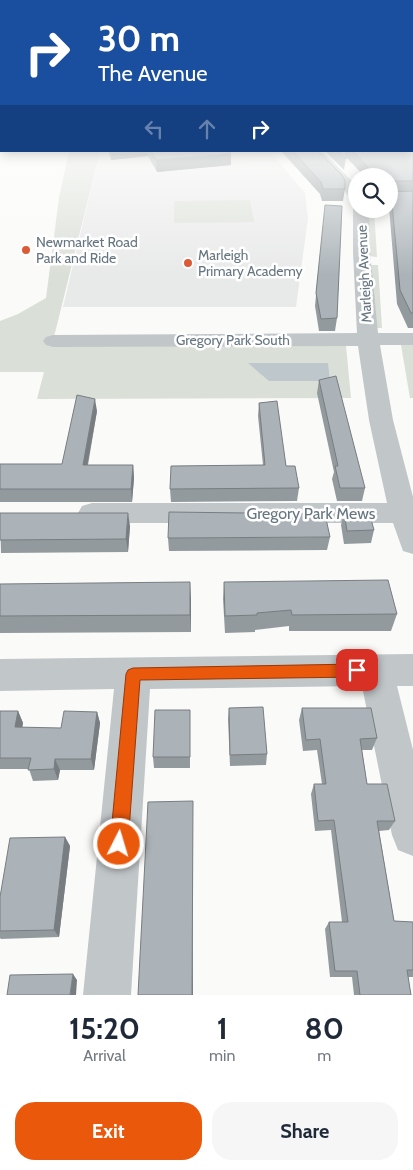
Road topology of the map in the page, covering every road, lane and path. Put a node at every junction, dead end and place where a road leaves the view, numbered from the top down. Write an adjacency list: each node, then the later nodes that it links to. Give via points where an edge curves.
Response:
1 (361, 218): 3 (street, Marleigh Avenue)
2 (413, 339): 3 (street, Gregory Park South)
3 (368, 340): 4 (street, Gregory Park South); 5 (street, Marleigh Avenue, via 377,403)
4 (53, 341)
5 (408, 513): 6 (street, Gregory Park Mews); 7 (street, Marleigh Avenue)
6 (69, 514)
7 (413, 543)
8 (376, 670): 9 (street); 10 (street); 12 (street)
9 (413, 670)
10 (133, 674): 11 (street); 13 (street)
11 (0, 675)
12 (413, 835)
13 (107, 995)

